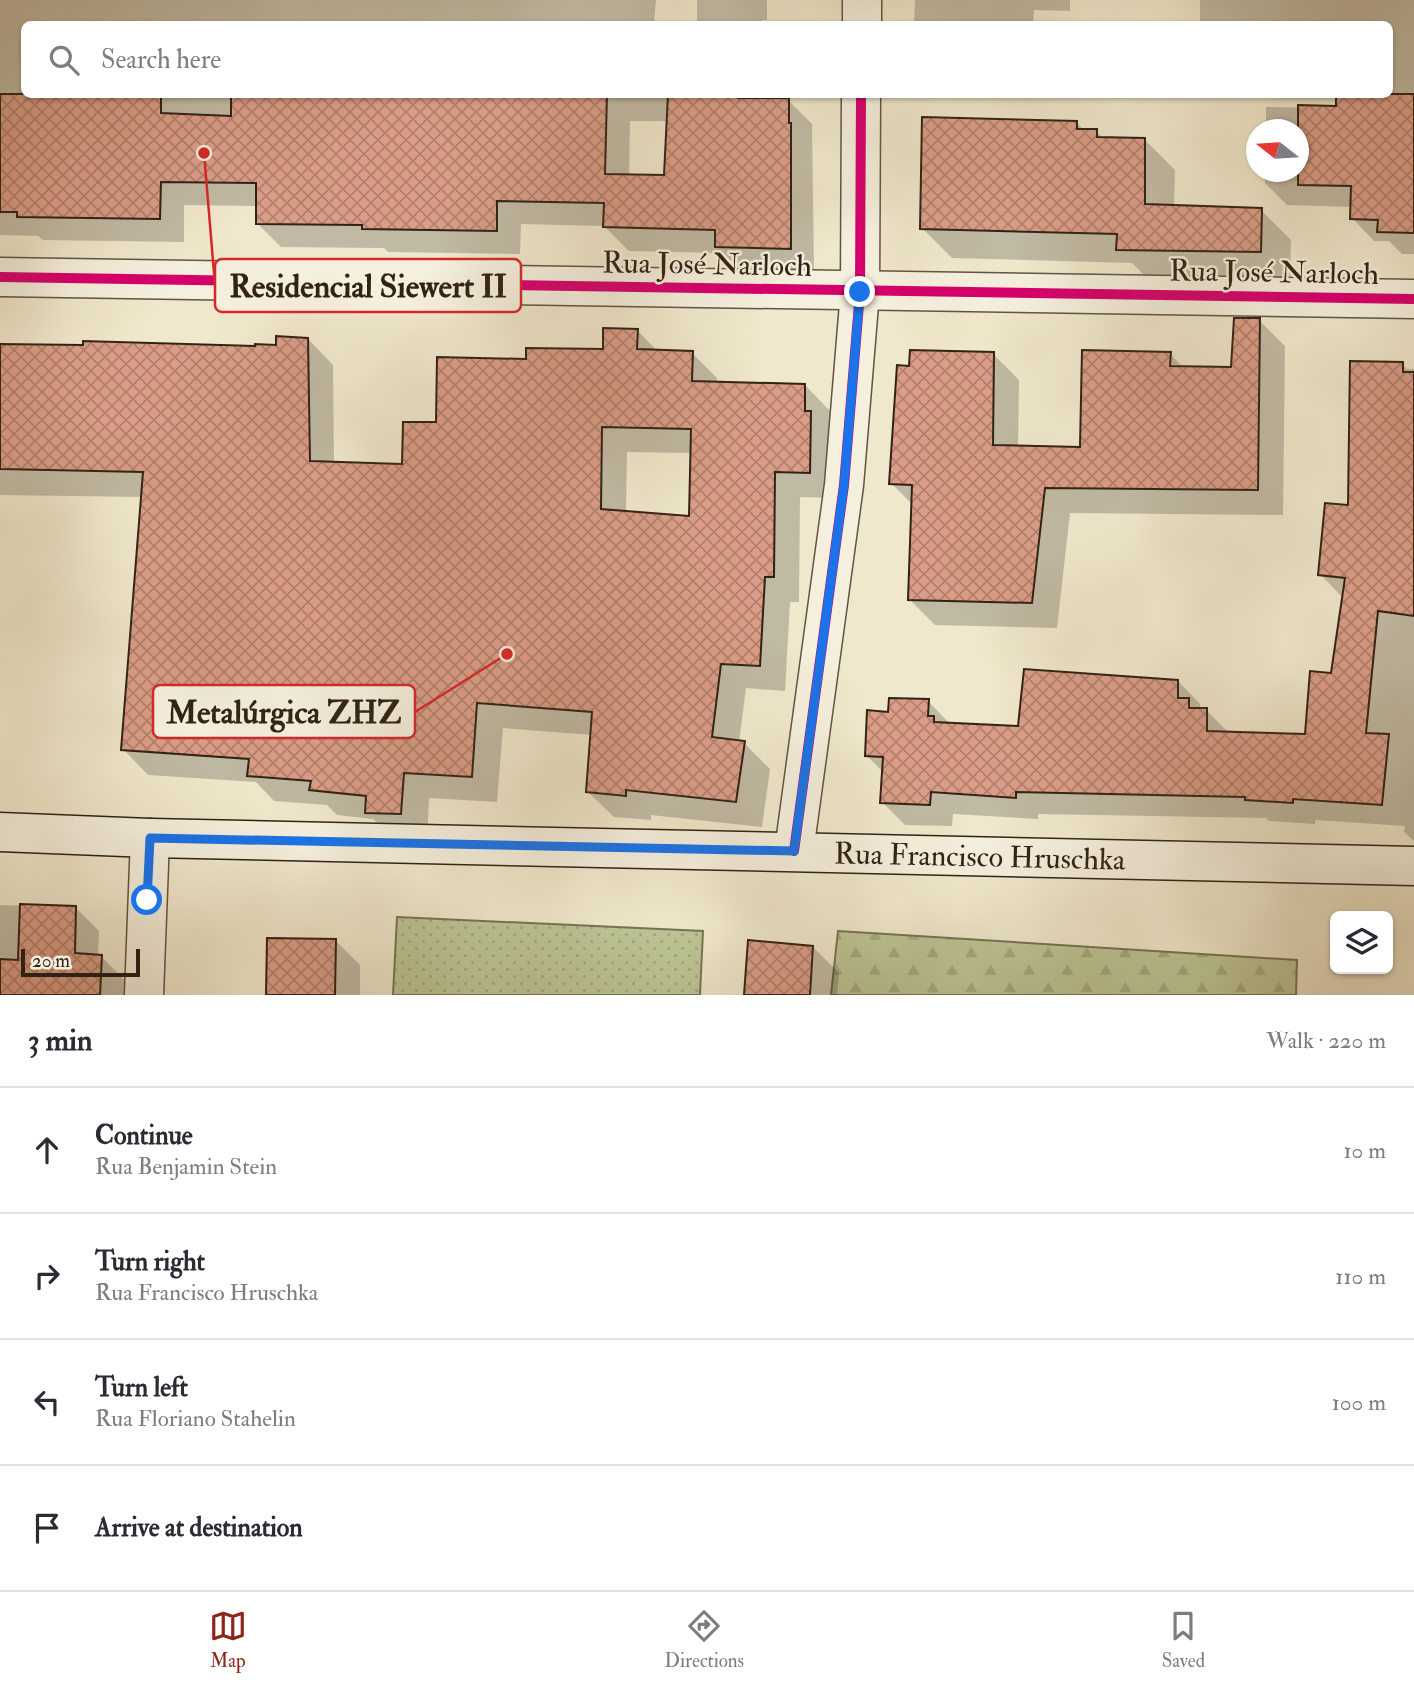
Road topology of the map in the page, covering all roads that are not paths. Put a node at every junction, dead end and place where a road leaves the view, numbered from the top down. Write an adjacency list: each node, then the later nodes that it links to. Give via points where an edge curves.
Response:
1 (862, 0): 2 (street)
2 (862, 21)
3 (861, 98): 5 (street)
4 (0, 277): 5 (street, Rua José Narloch)
5 (860, 292): 6 (street, Rua José Narloch); 9 (street, via 844,485)
6 (1414, 299)
7 (0, 832): 8 (street, Rua Francisco Hruschka)
8 (150, 838): 9 (street, Rua Francisco Hruschka); 11 (street)
9 (794, 851): 10 (street, Rua Francisco Hruschka)
10 (1414, 866)
11 (144, 995)

